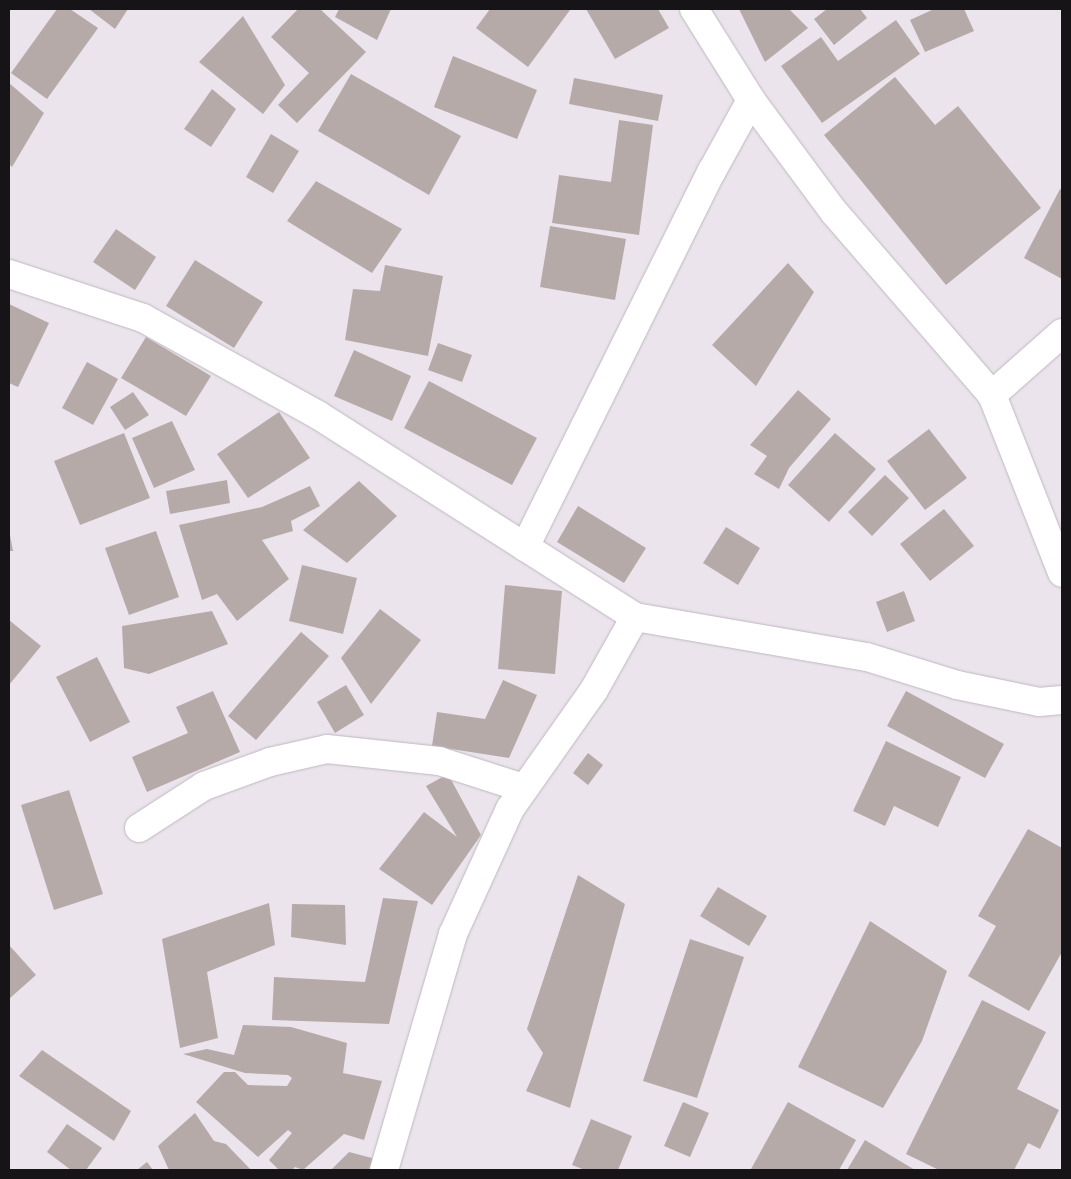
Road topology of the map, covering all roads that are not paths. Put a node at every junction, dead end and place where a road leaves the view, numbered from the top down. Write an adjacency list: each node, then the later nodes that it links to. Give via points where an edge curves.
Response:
1 (694, 9): 2 (street)
2 (751, 100): 5 (street, via 834,212); 6 (street, via 712,171)
3 (9, 274): 6 (street, via 143,318 318,415)
4 (1062, 333): 5 (street)
5 (992, 395): 7 (street)
6 (525, 547): 8 (street)
7 (1062, 573)
8 (635, 617): 9 (street, via 867,657 957,685 1039,702); 10 (street, via 594,690)
9 (1062, 700)
10 (523, 788): 11 (street, via 439,761 327,749 270,762 204,786); 12 (street, via 453,934)
11 (139, 828)
12 (384, 1170)

